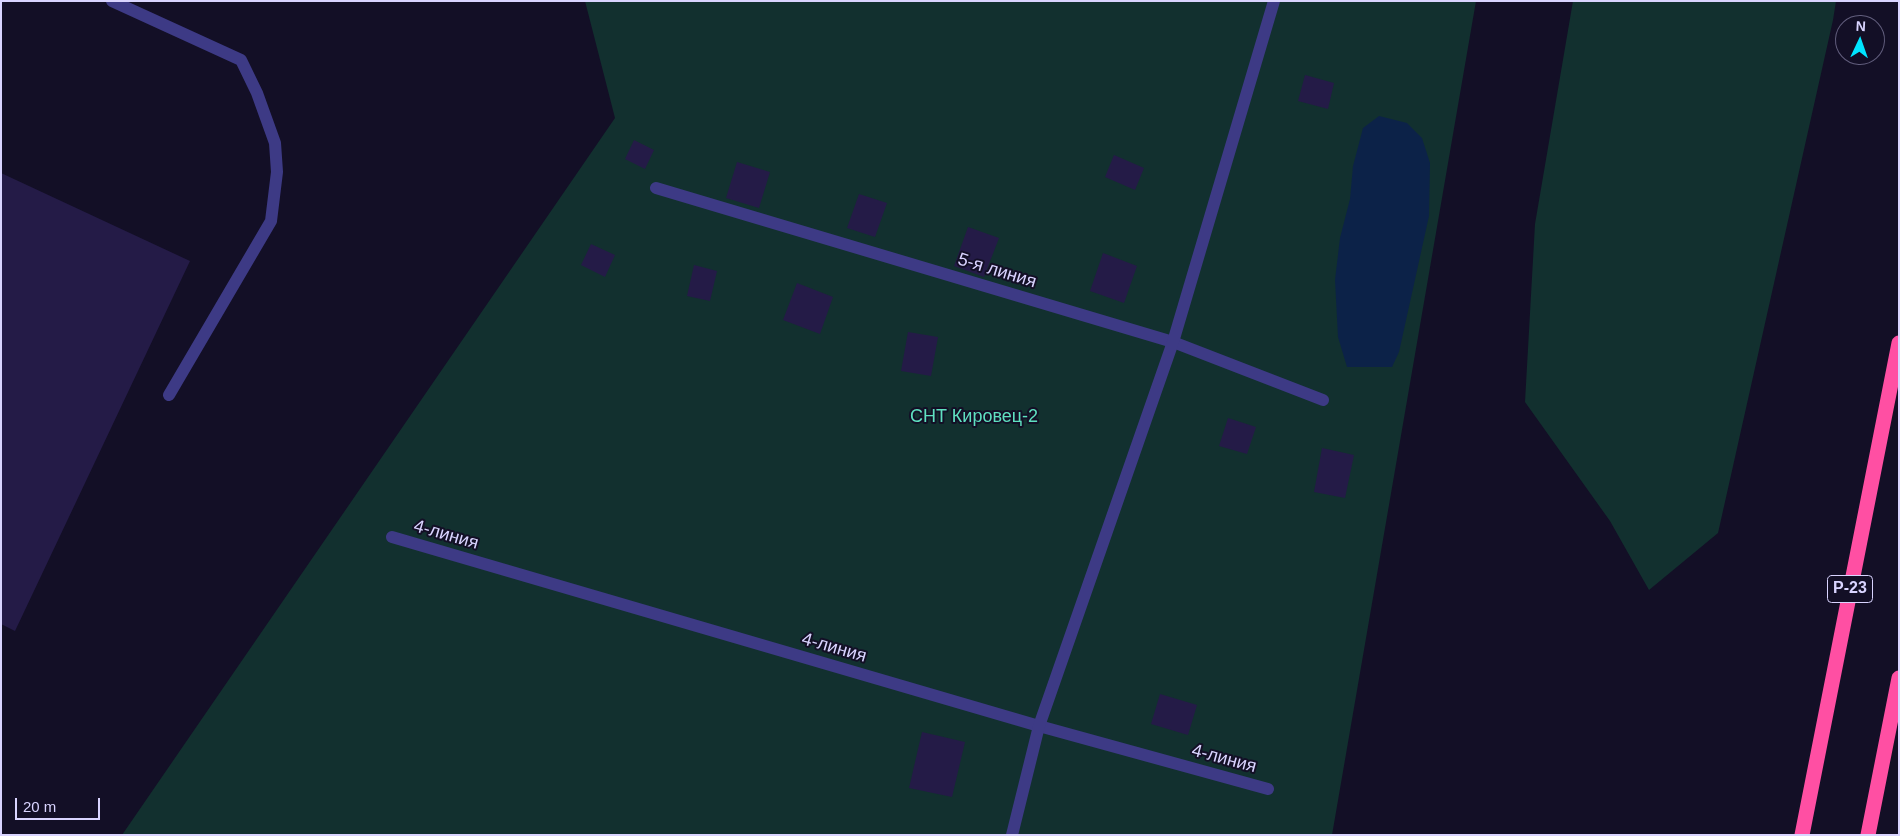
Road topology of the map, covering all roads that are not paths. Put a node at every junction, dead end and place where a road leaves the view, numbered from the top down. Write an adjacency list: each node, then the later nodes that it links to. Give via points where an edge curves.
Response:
1 (112, 1): 6 (street, via 241,60 275,143 277,172 271,221)
2 (1274, 1): 4 (street)
3 (656, 188): 4 (street, 5-я линия)
4 (1173, 342): 7 (street, 5-я линия); 10 (street)
5 (1899, 343): 13 (highway, Р-23)
6 (169, 395)
7 (1323, 400)
8 (392, 537): 10 (street, 4-линия)
9 (1899, 678): 14 (highway)
10 (1039, 726): 11 (street, 4-линия); 12 (street)
11 (1268, 790)
12 (1012, 835)
13 (1802, 835)
14 (1868, 835)

